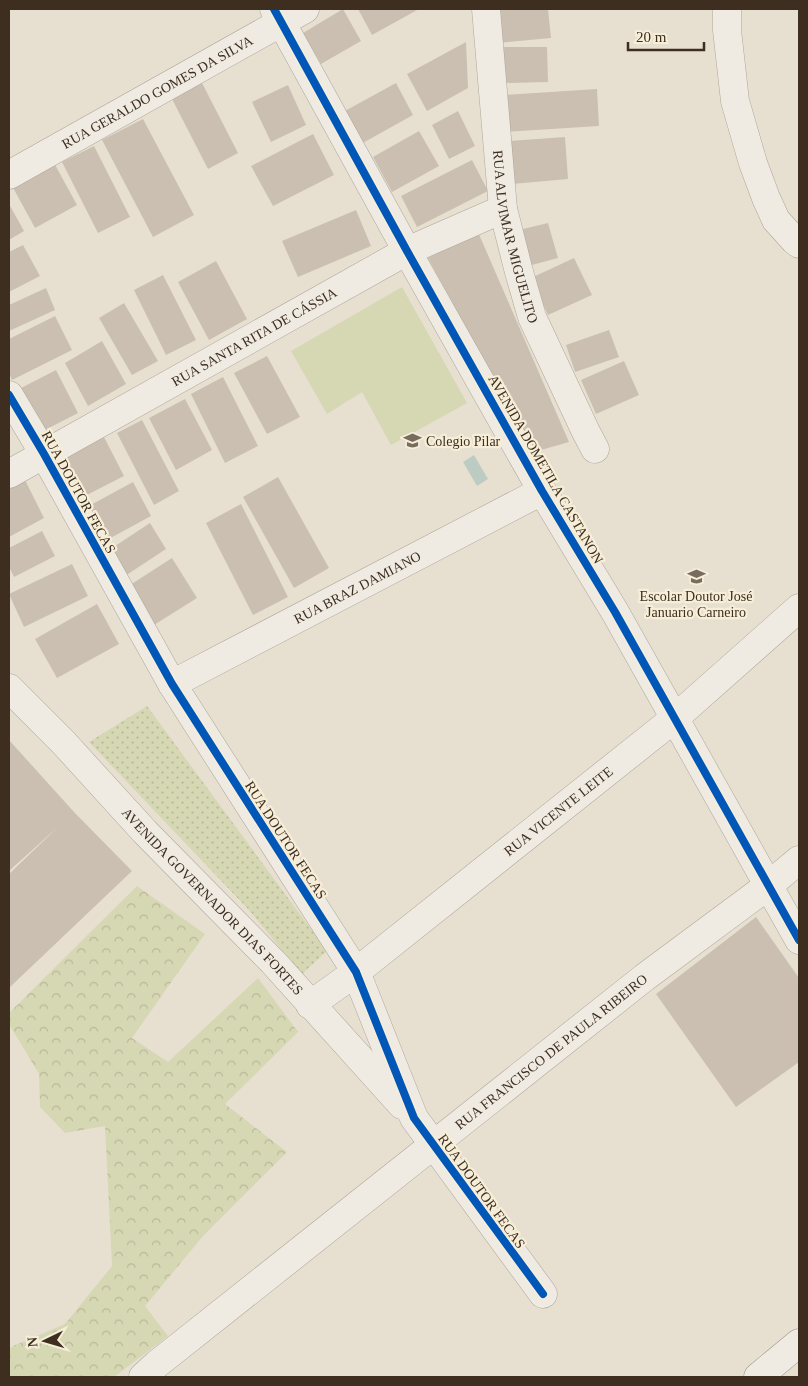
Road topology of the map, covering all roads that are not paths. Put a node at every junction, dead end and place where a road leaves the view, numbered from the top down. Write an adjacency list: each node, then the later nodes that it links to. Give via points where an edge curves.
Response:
1 (486, 9): 5 (street, RUA ALVIMAR MIGUELITO)
2 (727, 9): 6 (street, via 735,101 753,163 776,220)
3 (287, 13): 4 (street, RUA GERALDO GOMES DA SILVA); 7 (street, AVENIDA DOMETILA CASTANON)
4 (9, 175)
5 (504, 209): 7 (street, RUA SANTA RITA DE CÁSSIA); 9 (street, RUA ALVIMAR MIGUELITO, via 532,317)
6 (799, 244)
7 (407, 251): 10 (street, RUA SANTA RITA DE CÁSSIA); 12 (street, AVENIDA DOMETILA CASTANON)
8 (9, 395): 10 (street, RUA DOUTOR FECAS)
9 (595, 449)
10 (44, 454): 11 (street, RUA SANTA RITA DE CÁSSIA); 14 (street, RUA DOUTOR FECAS)
11 (9, 474)
12 (542, 491): 14 (street, RUA BRAZ DAMIANO); 16 (street, AVENIDA DOMETILA CASTANON)
13 (797, 614): 16 (street, RUA VICENTE LEITE)
14 (172, 684): 20 (street, RUA DOUTOR FECAS)
15 (9, 688): 21 (street, AVENIDA GOVERNADOR DIAS FORTES)
16 (675, 718): 18 (street, AVENIDA DOMETILA CASTANON); 20 (street, RUA VICENTE LEITE)
17 (799, 860): 18 (street, RUA FRANCISCO DE PAULA RIBEIRO)
18 (769, 885): 19 (street, AVENIDA DOMETILA CASTANON); 23 (street, RUA FRANCISCO DE PAULA RIBEIRO, via 645,977)
19 (799, 940)
20 (356, 972): 21 (street, RUA VICENTE LEITE); 22 (street, RUA DOUTOR FECAS)
21 (310, 1005): 22 (street, AVENIDA GOVERNADOR DIAS FORTES)
22 (414, 1118): 23 (street, RUA DOUTOR FECAS)
23 (434, 1146): 24 (street, RUA DOUTOR FECAS); 26 (street, RUA FRANCISCO DE PAULA RIBEIRO)
24 (543, 1294)
25 (799, 1343): 27 (street)
26 (143, 1377)
27 (758, 1377)

